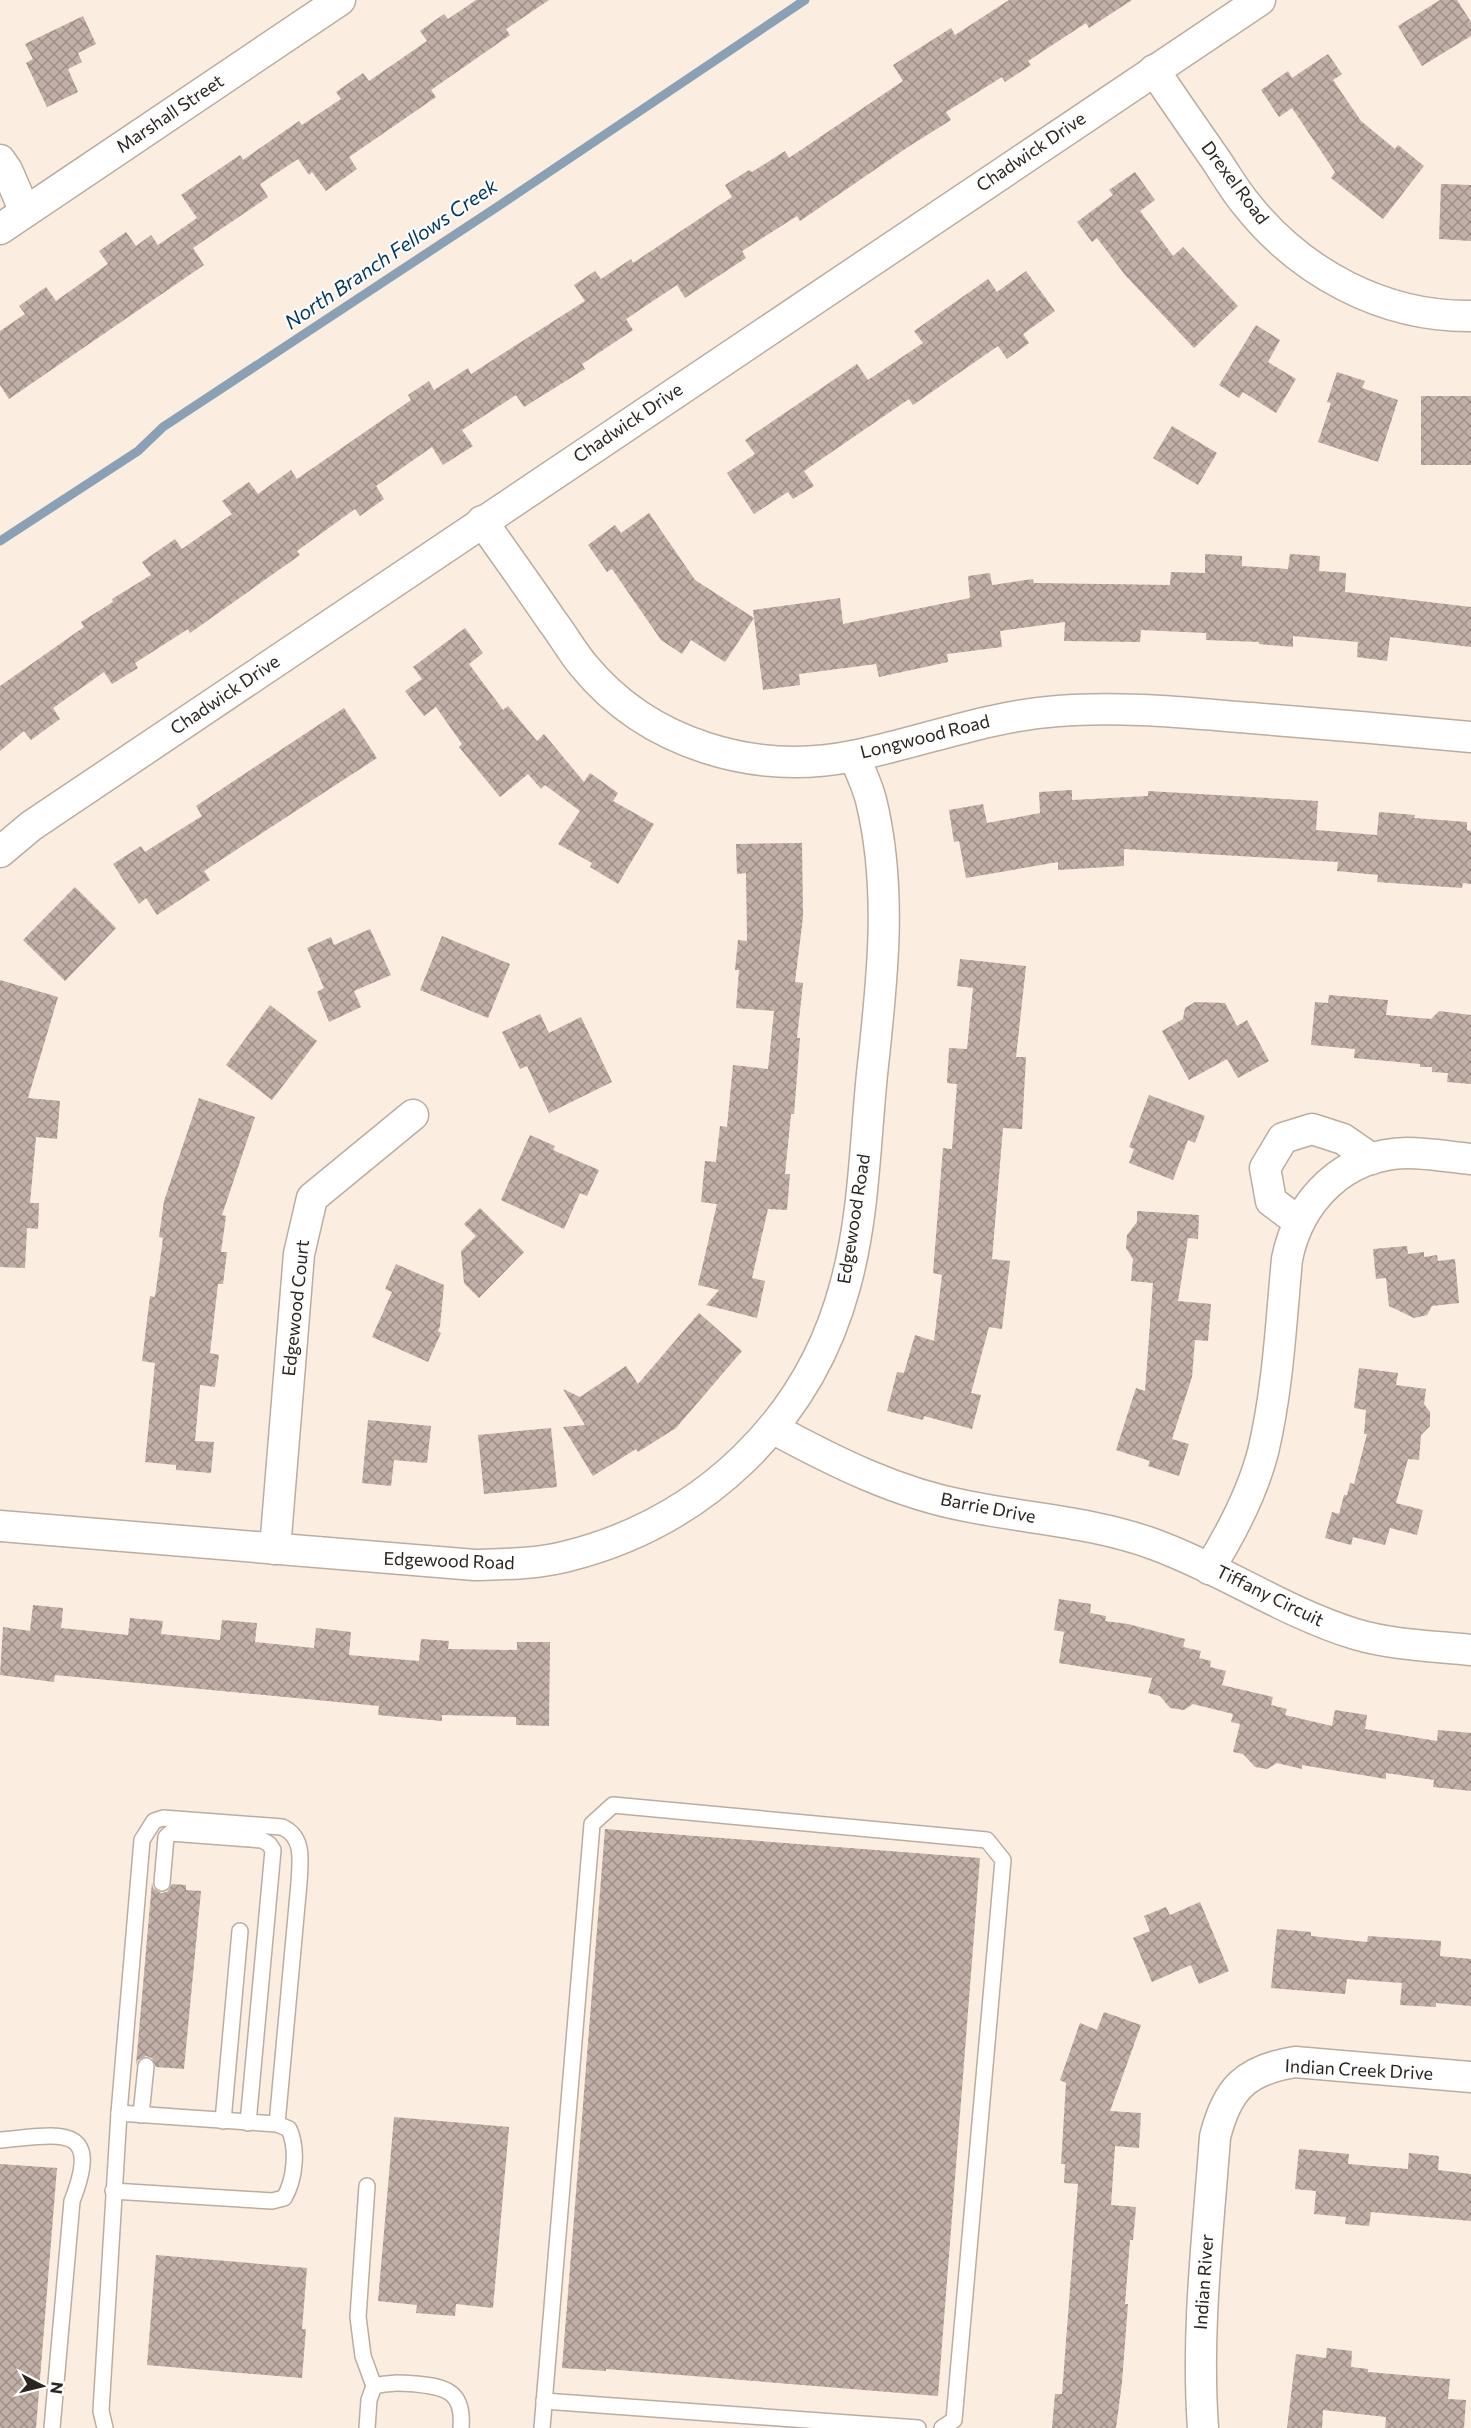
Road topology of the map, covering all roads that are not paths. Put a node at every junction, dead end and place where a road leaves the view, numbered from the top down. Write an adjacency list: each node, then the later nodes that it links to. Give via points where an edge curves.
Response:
1 (340, 0): 5 (street, Marshall Street)
2 (1260, 0): 3 (street, Chadwick Drive)
3 (1154, 70): 7 (street, Drexel Road, via 1246,204 1301,259 1333,281 1370,298 1430,313); 8 (street, Chadwick Drive)
4 (0, 160): 5 (street)
5 (25, 212): 6 (street, Marshall Street)
6 (0, 229)
7 (1471, 316)
8 (482, 521): 10 (street, Longwood Road, via 584,666 642,718 685,741 741,757 794,762); 11 (street, Chadwick Drive, via 41,819)
9 (1471, 736): 10 (street, Longwood Road, via 1102,709 1007,717)
10 (854, 756): 16 (street, Edgewood Road, via 871,801 881,858 884,921 857,1225 845,1285 830,1332 804,1385)
11 (0, 852)
12 (413, 1115): 18 (street, Edgewood Court, via 312,1198 299,1254)
13 (1372, 1159): 14 (street, Tiffany Circuit, via 1409,1153); 15 (street, Tiffany Circuit, via 1354,1166 1322,1189); 15 (street, via 1343,1139 1312,1129 1282,1138 1265,1168 1271,1201)
14 (1471, 1159)
15 (1299, 1222): 19 (street, Tiffany Circuit, via 1287,1259 1272,1408 1263,1453 1243,1508)
16 (774, 1429): 18 (street, Edgewood Road, via 730,1473 674,1514 622,1539 567,1556 522,1564 475,1565); 19 (street, Barrie Drive, via 839,1464 908,1491 965,1506 1117,1533 1156,1545)
17 (0, 1526): 18 (street, Edgewood Road)
18 (275, 1550)
19 (1209, 1569): 20 (street, Tiffany Circuit, via 1354,1634 1386,1642)
20 (1471, 1650)
21 (162, 1883): 28 (lane, via 166,1837 170,1833 262,1840 273,1850)
22 (240, 1931): 27 (lane)
23 (146, 2066): 26 (lane)
24 (1471, 2077): 30 (street, Indian Creek Drive, via 1294,2062 1276,2065 1246,2079 1233,2092 1222,2110)
25 (119, 2113): 26 (lane); 29 (lane, via 142,1840 154,1821 163,1818 282,1827 289,1830 300,1848); 33 (lane)
26 (141, 2115): 27 (lane)
27 (223, 2121): 28 (lane)
28 (248, 2123): 29 (lane)
29 (277, 2124): 33 (lane, via 289,2129 295,2141 291,2187 284,2198 272,2201)
30 (1215, 2137): 43 (street, Indian River, via 1199,2378)
31 (0, 2140): 36 (lane, via 64,2137 75,2141 84,2158 72,2201)
32 (367, 2186): 34 (lane, via 358,2317 363,2356)
33 (113, 2191): 37 (lane, via 101,2411)
34 (374, 2386): 38 (lane); 39 (lane, via 388,2382 442,2386 457,2399 463,2415)
35 (544, 2401): 40 (lane); 41 (lane); 42 (lane, via 592,1824 613,1805 987,1840 1003,1860 954,2420)
36 (52, 2428)
37 (105, 2428)
38 (367, 2428)
39 (461, 2428)
40 (542, 2428)
41 (918, 2428)
42 (942, 2428)
43 (1203, 2428)

